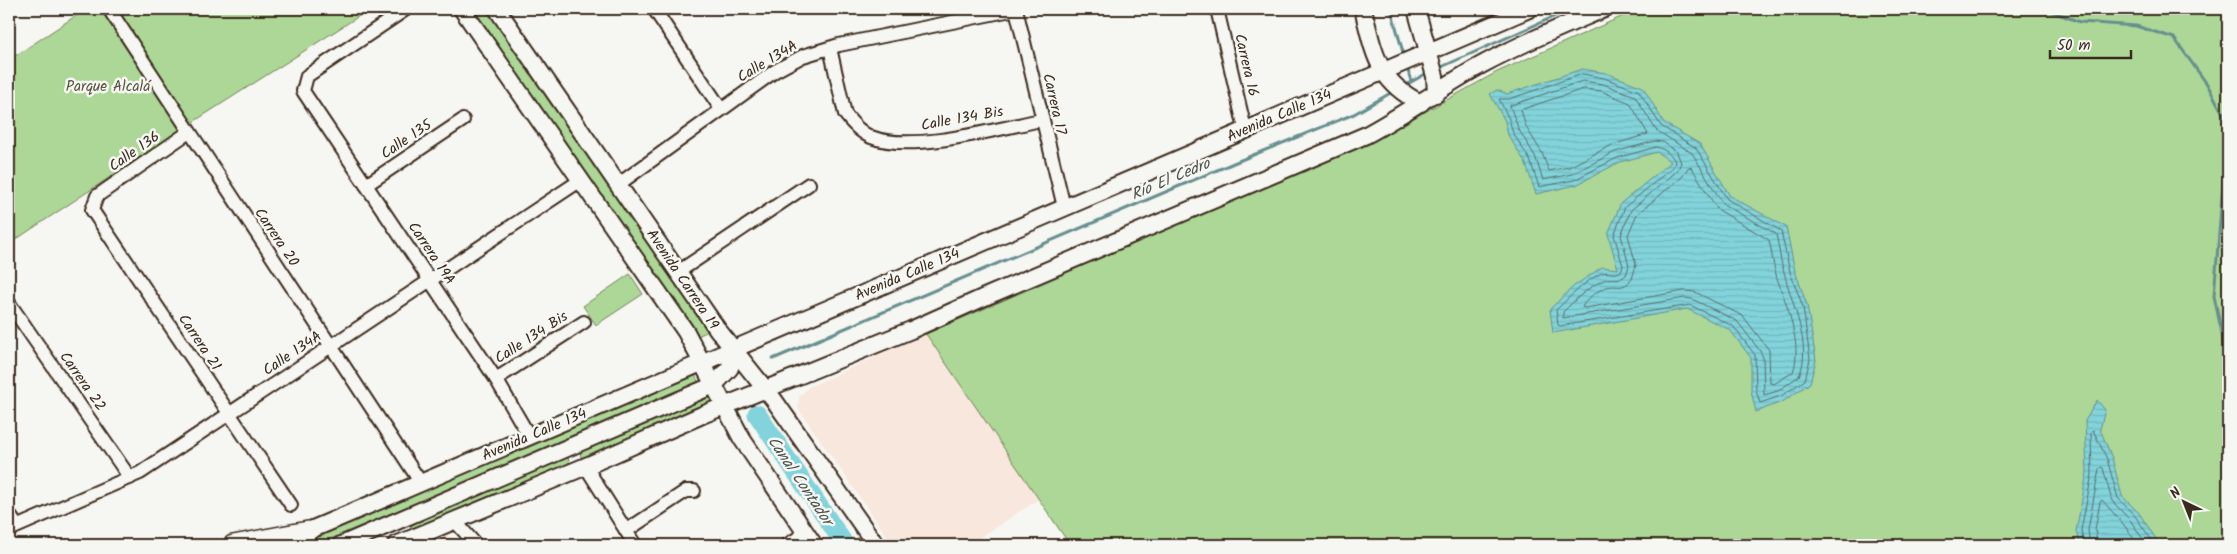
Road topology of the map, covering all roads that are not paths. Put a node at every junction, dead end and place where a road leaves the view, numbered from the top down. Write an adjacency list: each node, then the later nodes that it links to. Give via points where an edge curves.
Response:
1 (108, 9): 21 (street, Carrera 20)
2 (406, 9): 25 (street, Carrera 19A, via 307,76 303,91)
3 (462, 9): 22 (main road, Avenida Carrera 19)
4 (497, 9): 23 (main road, Avenida Carrera 19)
5 (654, 9): 17 (street)
6 (1016, 9): 12 (street, Calle 134A); 19 (street, Carrera 17)
7 (1217, 9): 20 (street, Carrera 16)
8 (1363, 9): 14 (main road, via 1376,60)
9 (1416, 9): 13 (main road)
10 (1529, 9): 13 (main road, Avenida Calle 134)
11 (1604, 9): 15 (main road, via 1531,40)
12 (830, 48): 17 (street, Calle 134A, via 803,56 775,71); 19 (street, Calle 134 Bis, via 845,114 870,136 919,143)
13 (1426, 58): 14 (main road, Avenida Calle 134); 15 (main road)
14 (1388, 73): 16 (main road, via 1404,94); 20 (main road, Avenida Calle 134)
15 (1436, 89): 16 (main road)
16 (1421, 103): 37 (main road, via 1366,135)
17 (721, 109): 23 (street, Calle 134A)
18 (464, 120): 25 (street, Calle 135)
19 (1041, 120): 27 (street, Carrera 17)
20 (1245, 129): 27 (main road, Avenida Calle 134)
21 (189, 132): 26 (street, Calle 136); 32 (street, Carrera 20)
22 (581, 180): 29 (street, Calle 134A); 34 (main road, Avenida Carrera 19, via 686,332)
23 (618, 184): 28 (main road, Avenida Carrera 19)
24 (809, 184): 28 (street)
25 (366, 185): 29 (street, Carrera 19A)
26 (97, 196): 39 (street, Carrera 21, via 92,205 94,216)
27 (1064, 207): 33 (main road, Avenida Calle 134)
28 (678, 272): 33 (main road, Avenida Carrera 19)
29 (430, 280): 32 (street, Calle 134A); 35 (street, Carrera 19A)
30 (9, 304): 43 (street, Carrera 22)
31 (584, 322): 35 (street, Calle 134 Bis)
32 (330, 347): 39 (street, Calle 134A); 44 (street, Carrera 20)
33 (732, 349): 34 (main road, Avenida Calle 134); 36 (main road, via 730,368); 37 (main road, Avenida Carrera 19)
34 (702, 362): 36 (main road, Avenida Carrera 19); 40 (main road, Avenida Calle 134)
35 (496, 379): 40 (street, Carrera 19A)
36 (714, 385): 38 (main road, Avenida Carrera 19); 41 (main road)
37 (766, 390): 38 (main road); 62 (main road, Avenida Carrera 19)
38 (724, 406): 42 (main road); 53 (main road, Avenida Carrera 19, via 742,439)
39 (230, 415): 43 (street, Calle 134A); 46 (street, Carrera 21)
40 (529, 436): 44 (main road, Avenida Calle 134)
41 (565, 449): 42 (main road); 47 (main road)
42 (586, 466): 49 (main road); 52 (street)
43 (130, 478): 50 (street, Calle 134A)
44 (421, 483): 51 (main road, Avenida Calle 134)
45 (694, 490): 52 (street, via 686,491)
46 (291, 505)
47 (421, 512): 56 (main road); 57 (main road)
48 (9, 514): 50 (street)
49 (455, 521): 58 (main road); 59 (street)
50 (13, 528)
51 (308, 531): 54 (highway); 55 (main road, Avenida Calle 134)
52 (626, 531): 60 (street)
53 (810, 539): 61 (street)
54 (232, 545)
55 (287, 545)
56 (341, 545)
57 (391, 545)
58 (396, 545)
59 (476, 545)
60 (635, 545)
61 (787, 545)
62 (876, 545)

